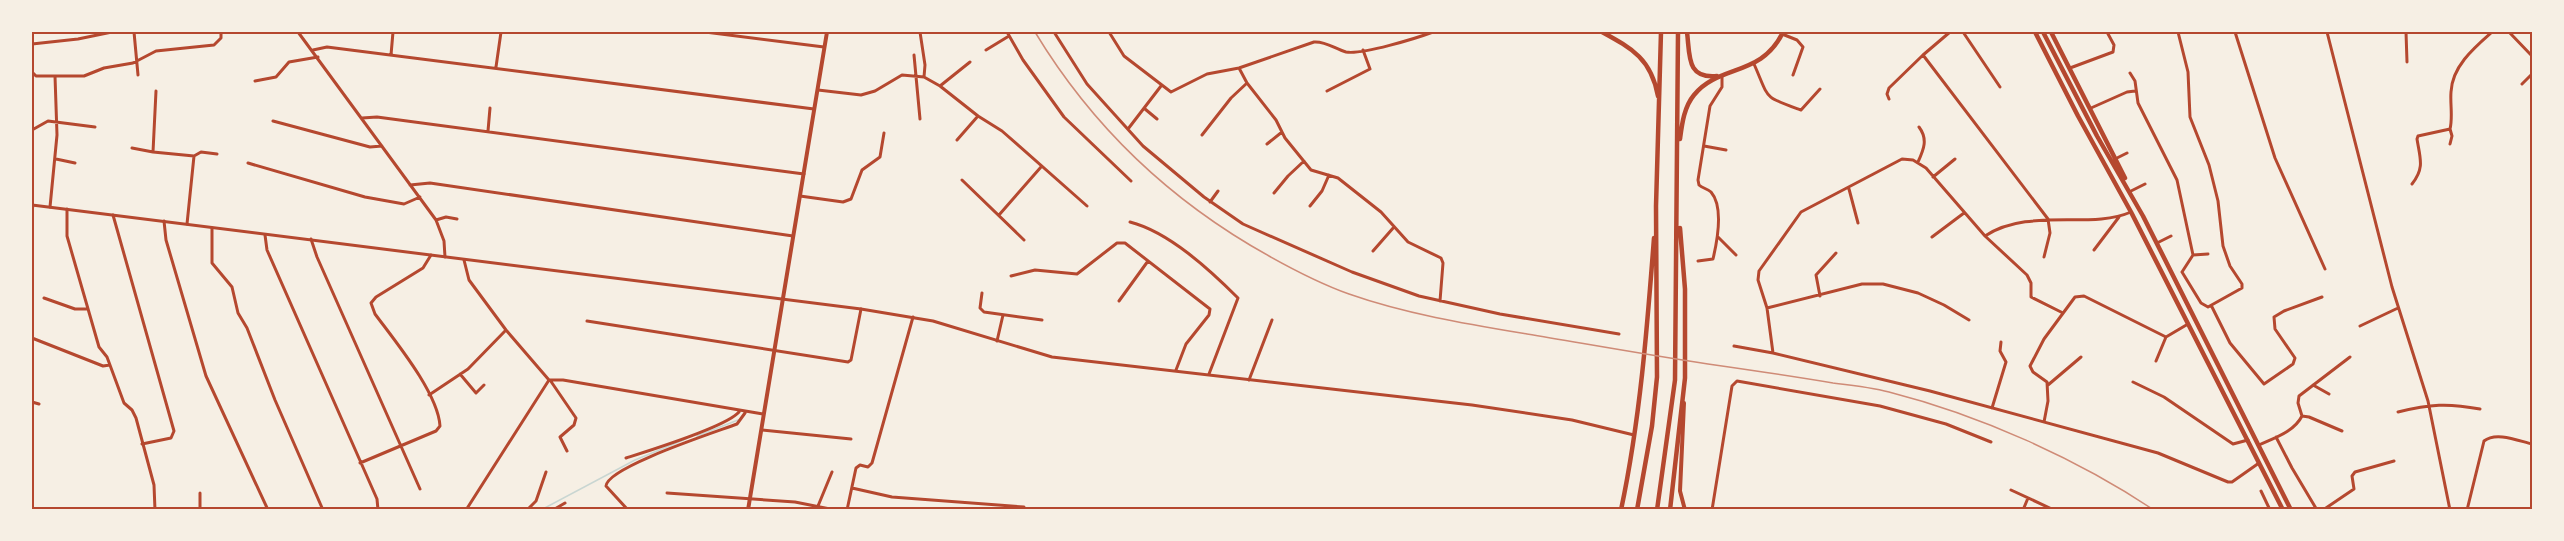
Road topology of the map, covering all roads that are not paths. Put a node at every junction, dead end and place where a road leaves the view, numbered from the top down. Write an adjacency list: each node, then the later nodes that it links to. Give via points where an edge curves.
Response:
1 (112, 32): 31 (street)
2 (134, 32): 41 (street)
3 (221, 32): 41 (street, via 219,43 214,45 156,51)
4 (298, 32): 33 (street)
5 (393, 32): 36 (street)
6 (501, 32): 45 (street)
7 (705, 32): 32 (street)
8 (827, 32): 32 (main road)
9 (920, 32): 56 (street)
10 (1054, 32): 82 (street, via 1088,84)
11 (1109, 32): 61 (street, via 1124,56)
12 (1433, 32): 35 (street)
13 (1602, 32): 69 (highway, via 1629,47 1644,62 1656,84)
14 (1661, 32): 69 (highway)
15 (1678, 32): 100 (highway)
16 (1687, 32): 55 (highway, via 1694,71 1704,76)
17 (1950, 32): 38 (street)
18 (1963, 32): 62 (street)
19 (2035, 32): 132 (highway)
20 (2043, 32): 136 (highway)
21 (2051, 32): 47 (highway)
22 (2107, 32): 47 (street, via 2113,52)
23 (2178, 32): 179 (street, via 2188,72 2190,117 2216,192 2223,246 2242,284 2240,291)
24 (2235, 32): 168 (street, via 2275,159)
25 (2327, 32): 181 (street)
26 (2406, 32): 43 (street)
27 (2492, 32): 83 (street, via 2456,71 2451,90)
28 (2509, 32): 39 (street)
29 (1782, 33): 44 (highway); 53 (street, via 1803,47)
30 (1008, 34): 34 (street); 113 (street, via 1064,117)
31 (32, 43)
32 (824, 47): 64 (main road)
33 (313, 50): 36 (street, via 327,47); 40 (street)
34 (986, 50)
35 (1363, 50): 46 (street, via 1349,52 1314,42); 66 (street, via 1370,69)
36 (392, 55): 45 (street)
37 (914, 55): 52 (street)
38 (1923, 55): 68 (street, via 1889,88); 139 (street)
39 (2532, 56)
40 (318, 57): 57 (street, via 289,62 276,77); 75 (street)
41 (137, 61): 51 (street); 54 (street, via 84,76)
42 (970, 62): 60 (street)
43 (2407, 62)
44 (1754, 64): 55 (highway); 63 (street, via 1765,94 1773,100 1801,110)
45 (496, 67): 72 (street)
46 (1239, 68): 58 (street); 61 (street, via 1207,74 1175,92)
47 (2070, 68): 71 (highway)
48 (2130, 73): 67 (street)
49 (32, 74): 54 (street)
50 (2532, 74): 59 (street)
51 (138, 75)
52 (916, 75): 56 (street); 64 (street, via 902,75 861,95); 76 (street)
53 (1794, 75)
54 (55, 76): 78 (street)
55 (1722, 76): 93 (street, via 1722,87 1710,106); 100 (highway, via 1703,86 1691,100 1683,117)
56 (924, 77): 60 (street)
57 (255, 81)
58 (1247, 83): 86 (street); 88 (street)
59 (2522, 84)
60 (940, 86): 74 (street)
61 (1161, 86): 73 (street)
62 (2000, 87)
63 (1820, 89)
64 (818, 90): 72 (main road)
65 (156, 91): 96 (street)
66 (1327, 91)
67 (2135, 91): 71 (street); 162 (street, via 2177,180)
68 (1890, 99)
69 (1660, 107): 128 (highway)
70 (490, 108): 85 (street)
71 (2091, 108): 103 (highway)
72 (814, 109): 109 (main road)
73 (1145, 109): 77 (street); 82 (street)
74 (978, 117): 89 (street); 108 (street, via 1002,131)
75 (362, 118): 85 (street); 92 (street)
76 (920, 119)
77 (1156, 119)
78 (56, 121): 80 (street); 84 (street); 101 (street)
79 (273, 121): 92 (street, via 370,147)
80 (95, 127)
81 (1919, 127): 105 (street, via 1925,148)
82 (1128, 129): 123 (street, via 1151,154)
83 (2450, 129): 91 (street); 115 (street, via 2418,136 2421,168)
84 (32, 130)
85 (488, 131): 109 (street)
86 (1282, 132): 90 (street); 104 (street)
87 (884, 133): 121 (street, via 880,157 864,166 851,199 843,202)
88 (1202, 135)
89 (957, 140)
90 (1267, 144)
91 (2450, 144)
92 (382, 146): 116 (street)
93 (1704, 146): 95 (street); 151 (street, via 1698,183 1712,193)
94 (132, 148): 96 (street)
95 (1726, 150)
96 (153, 152): 99 (street)
97 (2127, 153): 103 (street)
98 (217, 154): 99 (street, via 201,152)
99 (194, 156): 144 (street)
100 (1677, 156): 124 (highway)
101 (56, 159): 106 (street); 129 (street)
102 (1955, 159): 111 (street)
103 (2115, 159): 119 (highway)
104 (1304, 161): 110 (street, via 1314,171); 120 (street)
105 (1918, 162): 111 (street); 117 (street, via 1897,160)
106 (75, 163)
107 (248, 163): 122 (street, via 365,197 404,204)
108 (1041, 167): 126 (street); 135 (street)
109 (804, 174): 121 (main road)
110 (1329, 175): 127 (street); 145 (street, via 1374,205)
111 (1933, 177): 133 (street)
112 (962, 180): 135 (street)
113 (1131, 181)
114 (2145, 184): 119 (street)
115 (2412, 184)
116 (410, 185): 122 (street); 148 (street, via 430,183)
117 (1849, 189): 143 (street); 180 (street, via 1797,217 1758,276)
118 (1218, 191): 123 (street)
119 (2131, 191): 136 (highway)
120 (1274, 193)
121 (800, 196): 148 (main road)
122 (420, 197): 140 (street)
123 (1210, 202): 178 (street, via 1258,232 1390,287)
124 (1677, 204): 217 (highway, via 1685,289); 272 (highway, via 1675,380)
125 (32, 205): 129 (street); 131 (street)
126 (1087, 206)
127 (1310, 206)
128 (1656, 206): 231 (highway); 271 (highway, via 1657,377)
129 (50, 207): 130 (street)
130 (67, 209): 134 (street); 182 (street, via 67,236)
131 (32, 211)
132 (2131, 212): 137 (street); 191 (highway)
133 (1964, 213): 149 (street); 152 (street)
134 (113, 215): 141 (street); 236 (street, via 174,431 171,438)
135 (999, 215): 154 (street)
136 (2143, 216): 155 (highway)
137 (2118, 218): 139 (street); 156 (street)
138 (457, 219): 140 (street)
139 (2048, 219): 149 (street, via 2000,228); 164 (street, via 2050,233)
140 (436, 220): 163 (street)
141 (164, 221): 144 (street); 260 (street, via 166,240 206,376)
142 (1130, 222): 208 (street, via 1168,240 1238,298)
143 (1858, 223)
144 (187, 224): 146 (street)
145 (1394, 227): 157 (street); 178 (street, via 1408,242 1442,258)
146 (212, 228): 147 (street); 261 (street, via 212,263 232,287 238,313)
147 (265, 235): 153 (street); 243 (street, via 267,250)
148 (793, 236): 176 (main road)
149 (1985, 236): 184 (street, via 2027,275 2031,297)
150 (2171, 236): 155 (street)
151 (1719, 237): 161 (street); 167 (street, via 1713,259)
152 (1932, 237)
153 (312, 239): 160 (street); 238 (street, via 316,257)
154 (1024, 240)
155 (2157, 243): 170 (highway)
156 (2094, 250)
157 (1373, 251)
158 (1836, 253): 173 (street, via 1816,275)
159 (2208, 254): 162 (street)
160 (431, 255): 163 (street); 216 (street, via 423,268 372,303 375,314)
161 (1736, 255)
162 (2193, 255): 169 (street)
163 (446, 257): 165 (street)
164 (2044, 257)
165 (464, 260): 176 (street); 193 (street, via 469,280)
166 (1148, 261): 171 (street, via 1121,241 1077,274 1035,270); 177 (street); 206 (street, via 1210,309 1183,350)
167 (1698, 261)
168 (2325, 269)
169 (2182, 272): 170 (street); 179 (street, via 2201,303)
170 (2173, 275): 239 (highway)
171 (1011, 276)
172 (982, 293): 185 (street, via 981,310)
173 (1820, 296): 180 (street); 189 (street, via 1862,284 1883,284 1918,293)
174 (2322, 297): 179 (street, via 2274,317 2275,329 2295,358 2293,364 2264,384 2230,343)
175 (44, 298): 182 (street, via 75,309)
176 (783, 299): 183 (street); 200 (main road)
177 (1119, 301)
178 (1440, 301): 194 (street)
179 (2212, 307)
180 (1767, 308): 201 (street)
181 (2398, 308): 192 (street); 220 (street)
182 (88, 309): 205 (street, via 99,347)
183 (861, 309): 186 (street); 200 (street, via 850,361)
184 (2063, 313): 196 (street, via 2075,297 2084,296); 213 (street, via 2030,366)
185 (1003, 315): 187 (street); 197 (street)
186 (913, 317): 197 (street); 247 (street, via 872,464 856,468)
187 (1042, 320)
188 (1272, 320): 210 (street)
189 (1969, 320)
190 (587, 321): 200 (street)
191 (2188, 324): 196 (street); 234 (highway)
192 (2360, 326)
193 (506, 330): 207 (street); 209 (street)
194 (1619, 334)
195 (32, 338): 205 (street, via 103,366)
196 (2166, 338): 204 (street)
197 (997, 341): 206 (street, via 1052,357)
198 (2001, 342): 221 (street, via 2000,351 2006,362)
199 (1734, 346): 201 (street)
200 (775, 351): 226 (main road)
201 (1773, 353): 221 (street)
202 (2080, 357): 213 (street)
203 (2350, 357): 214 (street)
204 (2156, 361)
205 (110, 365): 236 (street, via 124,403 136,418)
206 (1176, 370): 208 (street)
207 (460, 374): 212 (street, via 476,393); 216 (street)
208 (1209, 374): 210 (street)
209 (549, 380): 223 (street); 240 (street, via 576,418 560,437); 263 (street)
210 (1249, 380): 231 (street, via 1472,405 1572,420)
211 (2133, 382): 234 (street, via 2171,401 2233,444)
212 (484, 385)
213 (2048, 385): 228 (street)
214 (2313, 385): 215 (street); 227 (street, via 2299,396)
215 (2329, 394)
216 (429, 395): 238 (street, via 440,426)
217 (1684, 401): 273 (highway); 274 (main road, via 1680,491)
218 (32, 402): 219 (street)
219 (39, 404)
220 (2428, 405): 222 (street); 224 (street); 283 (street)
221 (1992, 408): 228 (street)
222 (2480, 409)
223 (739, 411): 225 (street); 241 (street, via 710,427)
224 (2398, 412)
225 (746, 413): 226 (street); 266 (street, via 737,424 646,458 610,477 606,486)
226 (764, 414): 229 (main road)
227 (2302, 416): 230 (street); 232 (street, via 2295,426)
228 (2044, 422): 244 (street, via 2158,453 2228,482)
229 (762, 430): 233 (street); 253 (main road)
230 (2342, 430)
231 (1636, 435): 270 (highway)
232 (2276, 437): 239 (street); 281 (street)
233 (851, 439)
234 (2248, 440): 244 (highway)
235 (1991, 442): 275 (street, via 1946,424 1880,406 1737,381 1732,386)
236 (142, 444): 258 (street)
237 (2532, 444): 284 (street, via 2497,436 2484,441)
238 (401, 445): 243 (street); 248 (street)
239 (2259, 446): 280 (highway)
240 (567, 451)
241 (626, 458)
242 (2394, 461): 282 (street, via 2355,472 2354,489)
243 (360, 463): 262 (street, via 377,499)
244 (2259, 463): 279 (highway)
245 (546, 472): 264 (street, via 536,501)
246 (832, 472): 256 (street)
247 (852, 488): 257 (street, via 899,498); 269 (street)
248 (420, 489)
249 (2011, 490): 254 (street)
250 (2260, 491): 278 (street)
251 (200, 493): 259 (street)
252 (667, 493): 253 (street)
253 (750, 498): 256 (street); 267 (main road)
254 (2028, 498): 276 (street); 277 (street)
255 (565, 503): 265 (street)
256 (818, 506): 268 (street)
257 (1024, 507)
258 (155, 510)
259 (200, 510)
260 (268, 510)
261 (323, 510)
262 (378, 510)
263 (466, 510)
264 (527, 510)
265 (553, 510)
266 (628, 510)
267 (748, 510)
268 (835, 510)
269 (847, 510)
270 (1621, 510)
271 (1637, 510)
272 (1658, 510)
273 (1670, 510)
274 (1685, 510)
275 (1712, 510)
276 (2023, 510)
277 (2054, 510)
278 (2270, 510)
279 (2283, 510)
280 (2291, 510)
281 (2317, 510)
282 (2323, 510)
283 (2450, 510)
284 (2467, 510)

